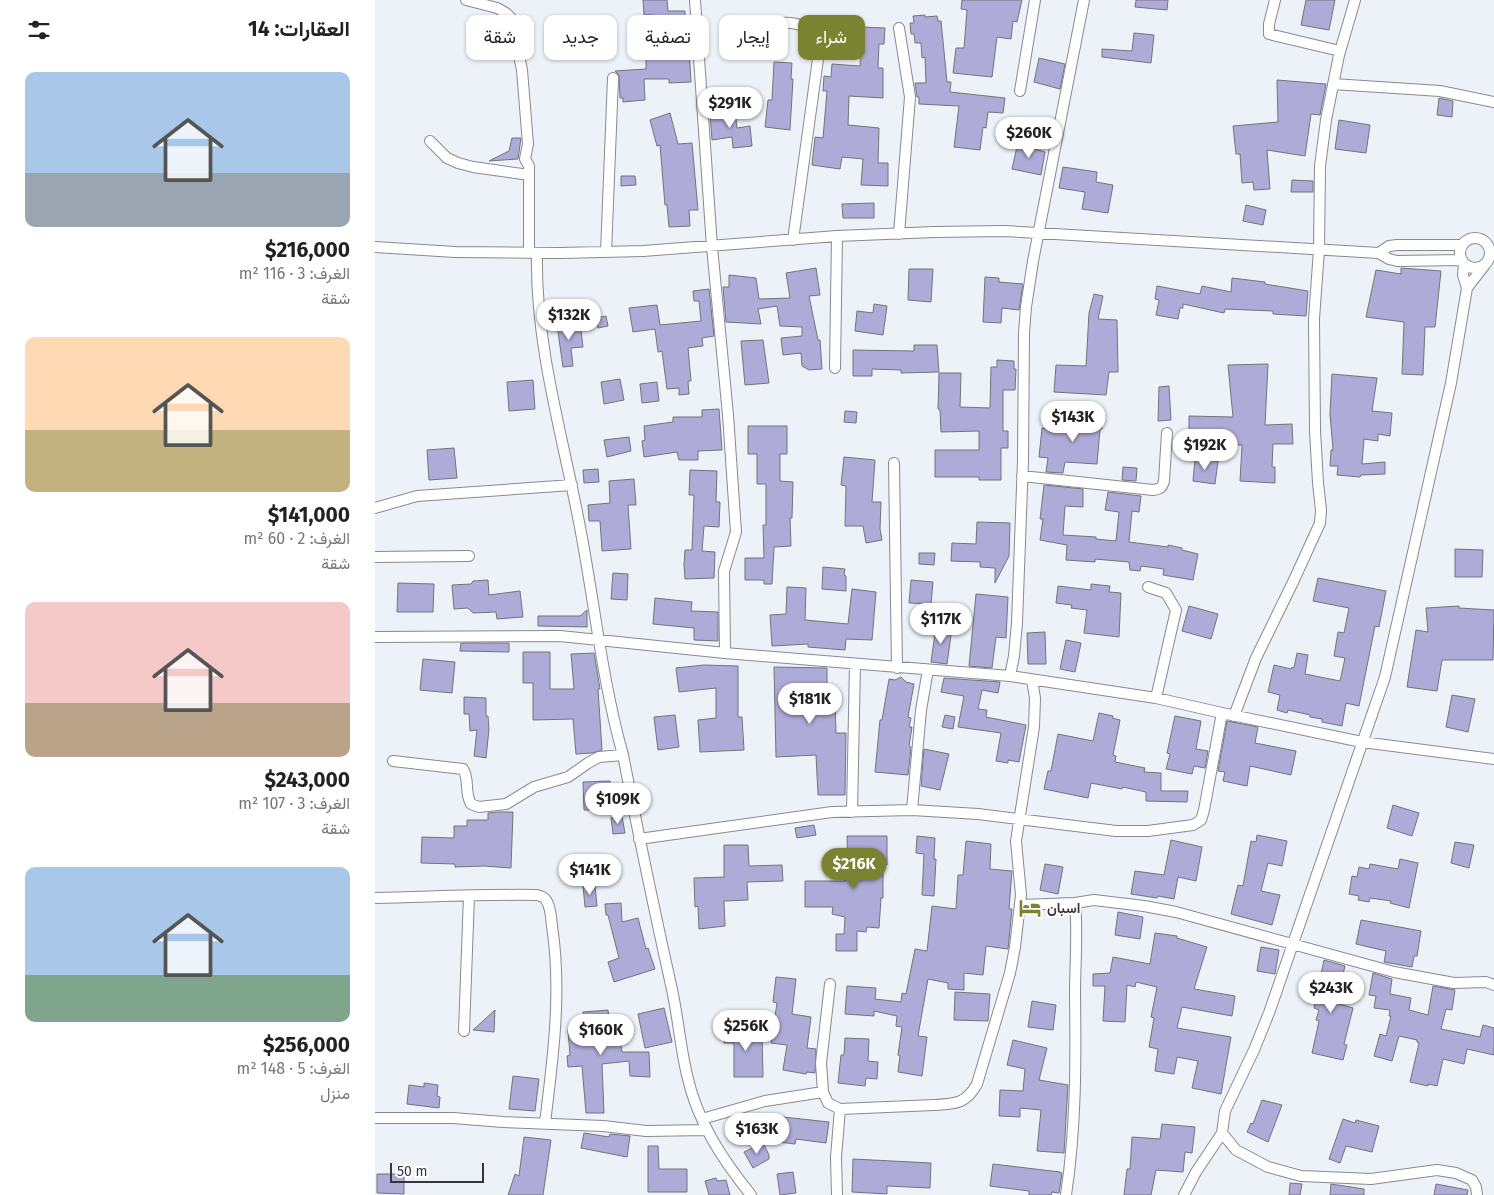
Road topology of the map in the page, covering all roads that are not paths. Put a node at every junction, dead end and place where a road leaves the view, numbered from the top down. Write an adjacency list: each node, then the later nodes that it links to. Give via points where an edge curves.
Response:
1 (466, 0): 15 (street, via 497,8 511,18 522,70 528,144 525,159)
2 (695, 0): 22 (street)
3 (1035, 0): 12 (street)
4 (1085, 0): 16 (street)
5 (1275, 0): 9 (street, via 1269,34)
6 (1355, 0): 9 (street)
7 (788, 23): 20 (street, via 808,28 818,40)
8 (899, 28): 17 (street, via 910,97)
9 (1340, 51): 11 (street)
10 (613, 78): 25 (street)
11 (1333, 84): 13 (street, via 1440,91); 24 (street, via 1320,166)
12 (1020, 91)
13 (1494, 102)
14 (430, 141): 15 (street, via 447,158 458,163)
15 (529, 175): 26 (street)
16 (1039, 232): 17 (street, via 969,230); 24 (street); 35 (street, via 1023,333)
17 (899, 234): 18 (street)
18 (837, 236): 20 (street); 32 (street)
19 (1489, 239): 21 (street, via 1472,237); 28 (street)
20 (793, 240): 22 (street)
21 (1462, 245): 27 (street, via 1397,245); 29 (street, via 1460,255)
22 (712, 246): 25 (street); 43 (street, via 736,532 724,571)
23 (375, 247): 26 (street)
24 (1319, 250): 27 (street); 51 (street, via 1314,319 1320,523 1256,658)
25 (606, 252): 26 (street)
26 (533, 253): 36 (street, via 542,342)
27 (1379, 253): 29 (street, via 1397,261)
28 (1492, 256): 30 (street)
29 (1463, 261): 30 (street, via 1471,267); 31 (street)
30 (1483, 266): 31 (street)
31 (1467, 288): 52 (street, via 1451,383 1393,647)
32 (835, 368)
33 (1167, 433): 35 (street, via 1164,481 1160,489)
34 (894, 463): 45 (street)
35 (1022, 476): 47 (street, via 1017,623)
36 (572, 485): 37 (street, via 417,496); 42 (street)
37 (375, 508)
38 (469, 556): 39 (street)
39 (375, 557)
40 (1148, 587): 49 (street, via 1166,593 1176,610)
41 (375, 637): 42 (street, via 551,636)
42 (597, 639): 43 (street); 53 (street)
43 (725, 653): 44 (street)
44 (855, 664): 45 (street); 57 (street)
45 (897, 668): 46 (street)
46 (928, 670): 47 (street); 56 (street)
47 (1010, 676): 48 (street)
48 (1033, 680): 49 (street); 58 (street, via 1034,726)
49 (1156, 698): 50 (street)
50 (1222, 713): 51 (street); 58 (street, via 1204,810 1201,820 1193,825 1116,831)
51 (1235, 716): 52 (street)
52 (1362, 742): 54 (street); 64 (street)
53 (623, 755): 55 (street, via 599,757 568,777 534,787 506,804 479,807 471,804 467,797 467,775 463,769); 59 (street)
54 (1494, 759)
55 (393, 761)
56 (912, 810): 57 (street); 58 (street)
57 (852, 812): 59 (street, via 832,812)
58 (1019, 819): 63 (street, via 1016,841)
59 (639, 839): 71 (street, via 687,1076)
60 (469, 896): 61 (street); 67 (street); 72 (street, via 537,895 548,903 555,943 557,1009)
61 (375, 898)
62 (1075, 903): 63 (street); 64 (street, via 1094,900 1176,912); 77 (street, via 1077,1068)
63 (1020, 905): 69 (street, via 1011,973 982,1072 972,1093 964,1100 948,1104)
64 (1293, 945): 66 (street, via 1394,972 1454,983 1486,982); 74 (street, via 1255,1050 1225,1111)
65 (830, 984): 68 (street, via 821,1063)
66 (1494, 985)
67 (464, 1031)
68 (823, 1092): 69 (street, via 828,1103); 71 (street, via 765,1101)
69 (840, 1109): 76 (street)
70 (375, 1118): 72 (street, via 453,1118)
71 (702, 1120): 73 (street)
72 (545, 1124): 73 (street, via 645,1131)
73 (707, 1130): 75 (street, via 728,1166)
74 (1222, 1133): 78 (street); 79 (street, via 1236,1150 1268,1167 1301,1176 1371,1179 1437,1170 1472,1180)
75 (751, 1195)
76 (837, 1195)
77 (1066, 1195)
78 (1184, 1195)
79 (1477, 1195)

